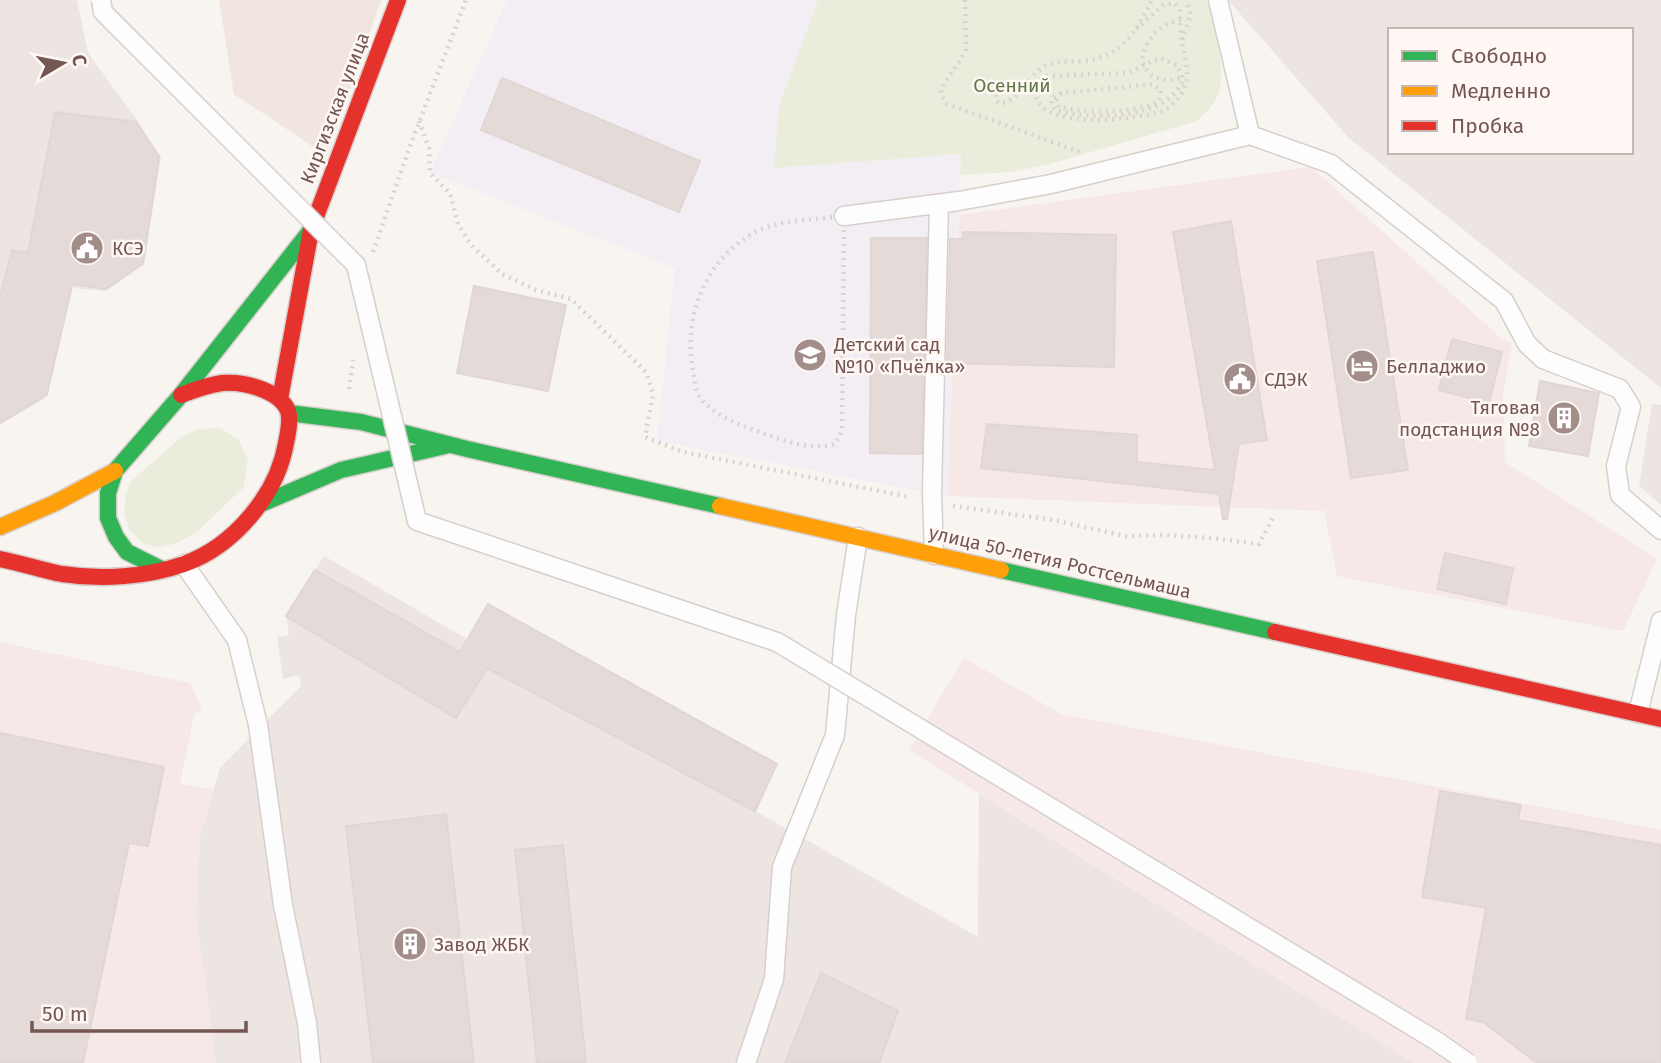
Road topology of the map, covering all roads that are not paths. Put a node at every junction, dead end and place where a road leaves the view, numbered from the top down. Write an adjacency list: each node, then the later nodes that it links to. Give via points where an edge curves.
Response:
1 (101, 0): 25 (lane, bridge, via 103,12 356,265 417,521 776,642)
2 (398, 0): 7 (main road, Киргизская улица)
3 (1218, 0): 4 (lane)
4 (1250, 135): 5 (lane, via 1051,184); 14 (lane, via 1331,164 1504,301 1527,344 1543,359 1620,389 1630,407 1616,466 1620,495)
5 (939, 204): 6 (lane); 16 (lane)
6 (844, 216)
7 (312, 230): 8 (main road); 9 (main road)
8 (181, 395): 9 (main road, via 227,383 257,390); 11 (main road)
9 (285, 406): 10 (main road, улица 50-летия Ростсельмаша); 12 (main road, via 286,448)
10 (449, 445): 12 (main road, via 341,470); 15 (main road, улица 50-летия Ростсельмаша)
11 (115, 471): 13 (main road); 19 (main road, via 108,493 108,518 116,537 127,552)
12 (261, 504): 18 (main road, via 208,554)
13 (0, 527)
14 (1661, 530)
15 (858, 537): 16 (main road, улица 50-летия Ростсельмаша); 24 (lane, via 835,735 782,867 774,979)
16 (934, 555): 21 (main road, улица 50-летия Ростсельмаша)
17 (0, 559): 19 (main road, via 81,576)
18 (184, 564): 19 (main road); 23 (lane, via 237,640 258,725 282,905 307,1023)
19 (161, 569)
20 (1661, 621): 21 (lane)
21 (1638, 713): 22 (main road, улица 50-летия Ростсельмаша)
22 (1661, 719)
23 (310, 1063)
24 (746, 1063)
25 (1468, 1063)

